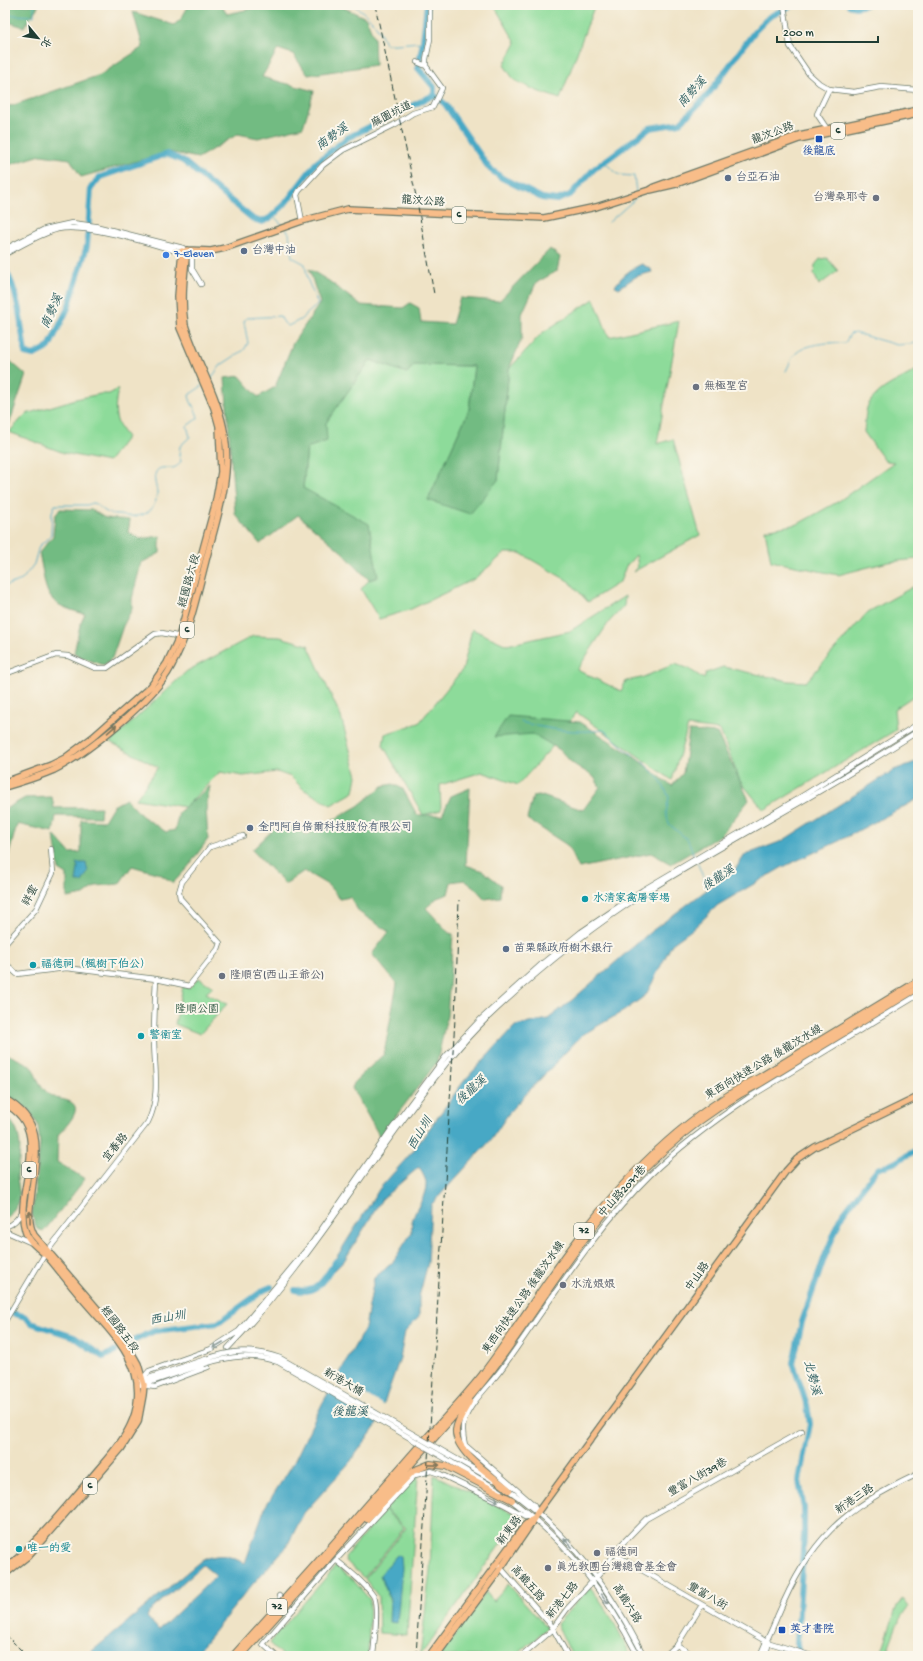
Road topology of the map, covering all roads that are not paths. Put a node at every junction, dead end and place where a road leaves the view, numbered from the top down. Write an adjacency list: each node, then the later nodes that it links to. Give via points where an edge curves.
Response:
1 (430, 5): 4 (street, via 430,39)
2 (784, 5): 5 (street, via 790,46 809,74)
3 (417, 62): 4 (street)
4 (426, 66): 11 (street, 麻園坑道, via 441,87 433,105 343,150 323,165 297,195)
5 (829, 89): 6 (street, via 860,92 881,86); 10 (street, via 817,114)
6 (918, 90)
7 (918, 110): 9 (main road, 龍汶公路 / 6)
8 (918, 114): 9 (main road, 龍汶公路 / 6)
9 (886, 120): 10 (main road, 龍汶公路 / 6)
10 (828, 131): 11 (main road, 龍汶公路 / 6, via 799,135 676,182 562,216 544,218 361,209 339,211)
11 (302, 221): 12 (main road, 龍汶公路 / 6, via 225,248 210,251)
12 (184, 250): 13 (street, via 80,226 54,230); 14 (street, via 192,258 192,269); 15 (main road, 經國路六段 / 6, via 178,313 185,341 220,414 225,436 226,473 215,527)
13 (7, 251)
14 (201, 284)
15 (182, 638): 16 (street, via 162,633 155,634 107,668 95,668 68,656 56,655); 19 (main road, 經國路六段 / 6, via 170,669 147,697 83,753)
16 (5, 674)
17 (918, 724): 41 (street, one-way to 41, via 643,890 581,932 544,962 480,1020 446,1056 312,1243 239,1330 211,1350 149,1371)
18 (918, 731): 40 (street, via 645,893 546,965 483,1022 451,1058 392,1134 310,1250)
19 (56, 766): 20 (main road, 經國路六段 / 6); 21 (main road, 經國路六段 / 6, via 31,779)
20 (5, 782)
21 (5, 787)
22 (243, 836): 26 (street, via 210,847 182,882 178,892 180,898 220,943 218,949 189,986)
23 (51, 849): 24 (street, 祥雲, via 53,873 36,909)
24 (5, 944)
25 (5, 963): 26 (street, via 17,974 66,968)
26 (156, 979): 38 (street, 宜春路, via 156,1088 151,1115)
27 (918, 981): 54 (highway, 東西向快速公路 後龍汶水線 / 72, via 739,1088 704,1112 660,1148 626,1181 579,1238 471,1388)
28 (918, 988): 42 (highway, 東西向快速公路 後龍汶水線 / 72, via 738,1095 707,1116 663,1153 608,1210)
29 (918, 995): 50 (street, 中山路2071巷, via 721,1116 678,1150 634,1192 597,1236 464,1421 465,1445 534,1505)
30 (918, 1097): 50 (main road, 中山路, via 815,1146 786,1171)
31 (5, 1099): 33 (main road, 6, via 19,1107 31,1123 35,1131)
32 (5, 1104): 33 (main road, 6, via 23,1119)
33 (34, 1150): 34 (main road, 6); 38 (main road, 6, one-way to 33, via 34,1235 29,1223)
34 (23, 1211): 35 (street, via 11,1225); 37 (main road, 6, via 24,1228)
35 (5, 1226)
36 (5, 1231): 37 (street)
37 (33, 1243): 38 (main road, 經國路五段 / 6)
38 (47, 1252): 39 (street, 宜春路); 41 (main road, 經國路五段 / 6, via 125,1341 138,1364)
39 (5, 1321)
40 (228, 1348)
41 (141, 1383): 44 (street, 新港大橋, bridge, via 225,1358 251,1355 278,1362); 52 (main road, 經國路五段 / 6, via 133,1419 118,1448)
42 (473, 1394): 48 (highway, via 456,1428 457,1441 480,1466); 51 (highway, 東西向快速公路 後龍汶水線 / 72)
43 (802, 1431): 53 (street, 豐富八街39巷, via 646,1519)
44 (438, 1451): 48 (street, 新港大橋); 49 (street, 新港大橋)
45 (918, 1474): 65 (street, 新港三路, via 867,1500 831,1529 810,1553 793,1580)
46 (463, 1476): 47 (street)
47 (458, 1482): 50 (street, one-way to 50, via 525,1516); 55 (street, via 431,1471 415,1475)
48 (509, 1490): 50 (street, 新港大橋)
49 (512, 1500): 50 (street, 新港大橋); 51 (highway, one-way to 49, via 413,1471 430,1464 446,1466)
50 (535, 1515): 56 (main road, 新東路, via 529,1527); 59 (street, 高鐵六路, one-way to 50, via 569,1543); 60 (street, 高鐵六路)
51 (333, 1553): 54 (highway, 東西向快速公路 後龍汶水線 / 72)
52 (26, 1554): 57 (main road, 經國路五段 / 6); 58 (main road, 經國路五段 / 6)
53 (614, 1554): 59 (street, 新港七路); 62 (street, 豐富八街)
54 (323, 1560): 68 (highway, 東西向快速公路 後龍汶水線 / 72, bridge); 69 (highway, 東西向快速公路 後龍汶水線 / 72, bridge)
55 (336, 1560): 63 (street); 71 (street, via 354,1575 374,1598)
56 (499, 1566): 64 (street, 高鐵五路); 72 (main road, 新東路); 73 (main road, 新東路)
57 (5, 1569)
58 (5, 1574)
59 (597, 1576): 60 (street, 新港七路); 77 (street, 高鐵六路, via 625,1618)
60 (593, 1581): 64 (street, 新港七路); 76 (street, 高鐵六路, one-way to 76, via 620,1621)
61 (279, 1596): 63 (street)
62 (702, 1605): 65 (street, 豐富八街); 66 (street)
63 (293, 1610): 70 (street, via 263,1644)
64 (553, 1627): 74 (street, 新港七路); 75 (street, 高鐵五路)
65 (767, 1642): 67 (street, 豐富八街); 80 (street); 81 (street)
66 (677, 1645): 78 (street); 79 (street)
67 (809, 1655)
68 (233, 1656)
69 (241, 1656)
70 (276, 1656)
71 (373, 1656)
72 (429, 1656)
73 (436, 1656)
74 (522, 1656)
75 (568, 1656)
76 (638, 1656)
77 (644, 1656)
78 (665, 1656)
79 (694, 1656)
80 (760, 1656)
81 (765, 1656)

